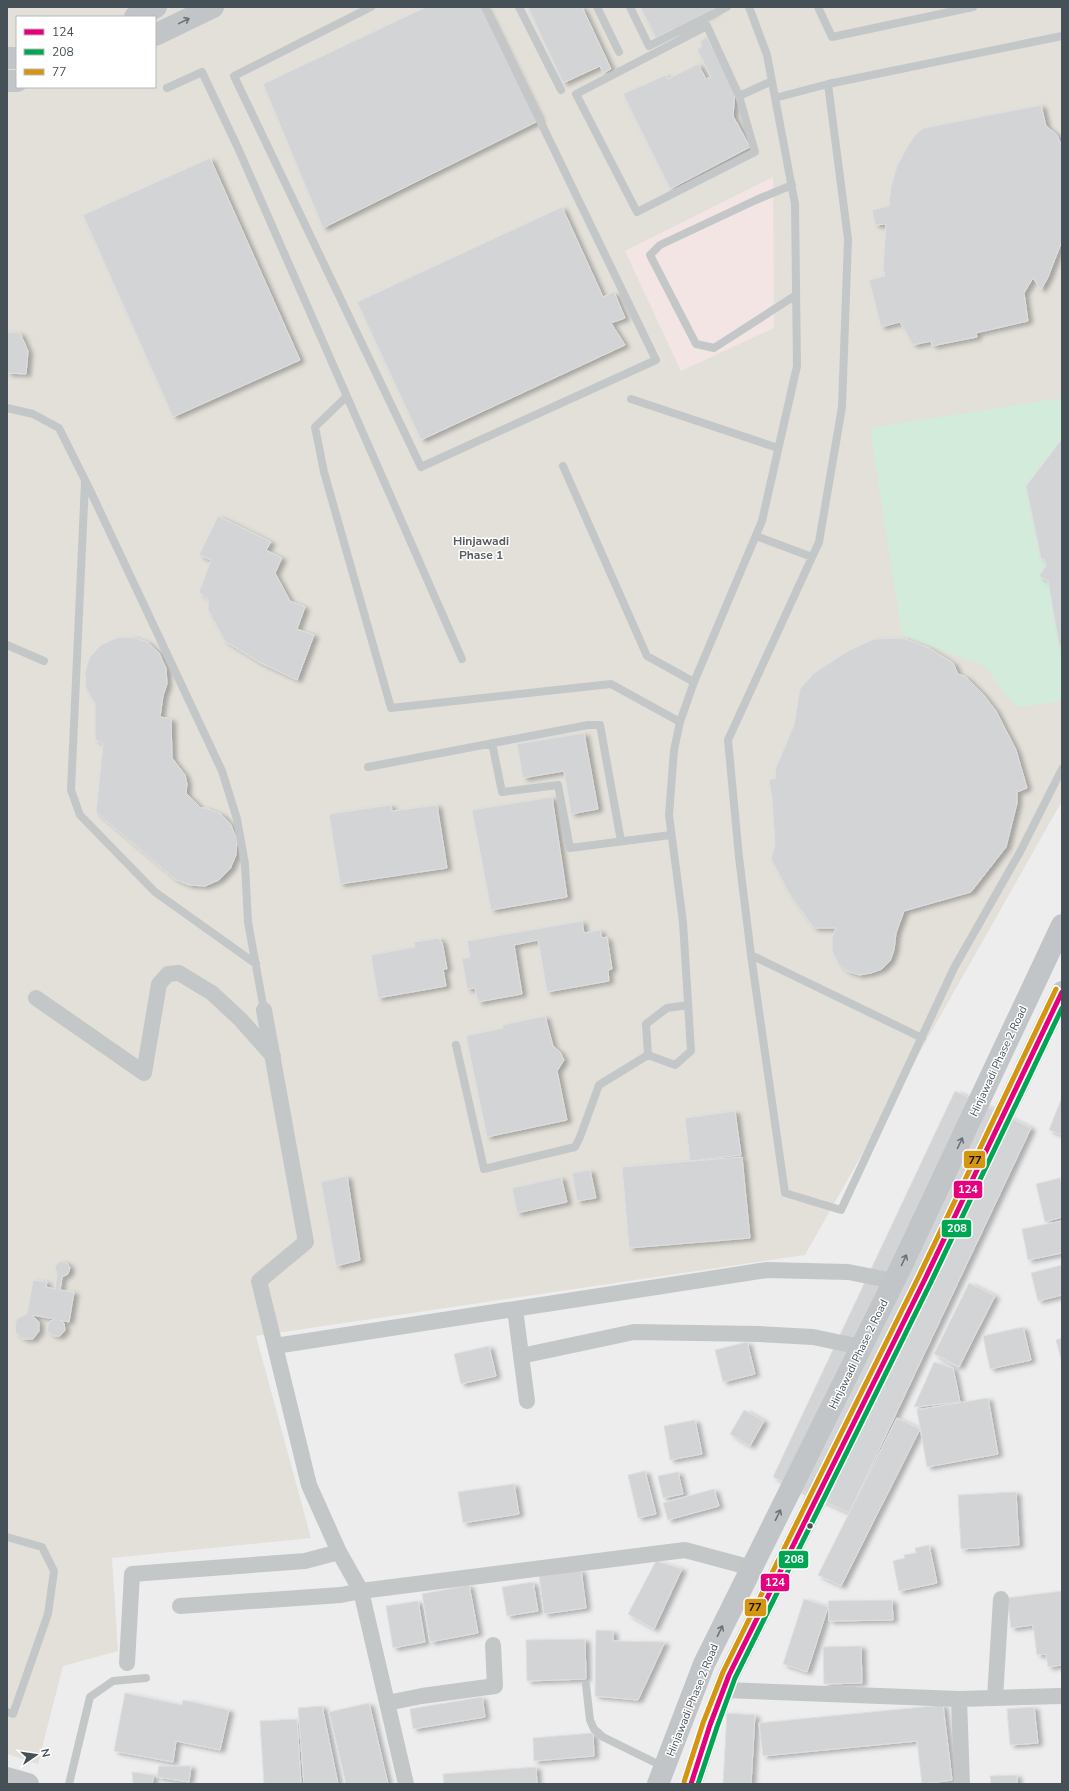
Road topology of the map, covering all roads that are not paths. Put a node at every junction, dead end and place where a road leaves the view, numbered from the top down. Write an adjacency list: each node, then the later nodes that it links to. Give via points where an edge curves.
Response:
1 (156, 7): 12 (main road)
2 (213, 7): 13 (main road, one-way to 2)
3 (371, 7): 4 (lane, via 234,76 421,467 656,360)
4 (485, 7)
5 (519, 7): 19 (lane)
6 (597, 7): 15 (lane)
7 (630, 7): 8 (lane, via 649,46)
8 (727, 7)
9 (750, 7): 16 (lane, via 768,55)
10 (818, 7): 11 (lane, via 832,37)
11 (973, 7)
12 (137, 16)
13 (156, 35)
14 (1062, 36): 17 (lane)
15 (619, 52)
16 (772, 81): 20 (lane); 21 (lane)
17 (828, 84): 21 (lane); 31 (lane, via 848,239 844,364 842,407 819,542)
18 (167, 88): 24 (lane, via 202,72 238,148)
19 (561, 90)
20 (739, 96): 20 (lane, via 707,26 576,94 637,212 755,152)
21 (775, 98): 22 (lane)
22 (792, 185): 23 (lane, via 795,204); 23 (lane, via 660,245 650,255 696,344 714,348)
23 (796, 295): 27 (lane, via 797,366)
24 (346, 397): 33 (lane); 36 (lane, via 315,427 324,472 391,708 610,684)
25 (631, 400): 27 (lane)
26 (7, 408): 29 (lane, via 33,414 59,428)
27 (778, 448): 30 (lane, via 762,522)
28 (563, 466): 35 (lane, via 646,656)
29 (85, 481): 44 (lane, via 222,771 237,819 245,864 248,922); 44 (lane, via 70,790 80,815 156,892)
30 (756, 536): 31 (lane); 35 (lane)
31 (812, 557): 43 (lane, via 728,740)
32 (7, 645): 34 (lane)
33 (462, 659)
34 (44, 661)
35 (694, 682): 36 (lane)
36 (680, 722): 40 (lane, via 674,750 669,815)
37 (492, 743): 38 (lane); 41 (lane, via 502,792 558,785 570,848); 41 (lane, via 600,725)
38 (368, 767)
39 (1062, 769): 50 (lane, via 1020,852 954,968)
40 (671, 835): 41 (lane); 47 (lane, via 682,922)
41 (621, 841)
42 (1062, 925): 54 (main road, Hinjawadi Phase 2 Road, one-way to 42)
43 (751, 955): 50 (lane); 50 (lane, via 785,1193 842,1210)
44 (256, 964): 48 (lane)
45 (1062, 992): 49 (main road)
46 (36, 998): 53 (street, via 144,1073 159,984 168,974 179,973 212,994 240,1019)
47 (688, 1005): 52 (lane, via 667,1008 646,1024); 52 (lane, via 691,1051 675,1065)
48 (264, 1010): 53 (street)
49 (1056, 1017): 70 (main road, via 729,1675)
50 (922, 1038)
51 (456, 1045): 52 (lane, via 484,1169 575,1147 599,1085)
52 (648, 1055)
53 (273, 1056): 56 (street, via 306,1242 259,1281)
54 (894, 1281): 55 (street, via 848,1272 767,1270); 57 (main road, Hinjawadi Phase 2 Road)
55 (515, 1309): 56 (street); 58 (street)
56 (275, 1346): 61 (street, via 309,1485)
57 (861, 1347): 58 (street, via 814,1337 634,1332); 62 (main road, Hinjawadi Phase 2 Road, one-way to 57)
58 (521, 1356): 59 (street)
59 (527, 1401)
60 (7, 1537): 75 (lane, via 42,1547 54,1571 48,1614 13,1714)
61 (339, 1552): 63 (street); 67 (street, via 305,1561 132,1574)
62 (752, 1568): 63 (street, via 685,1550); 76 (main road, Hinjawadi Phase 2 Road, one-way to 62, via 704,1664)
63 (361, 1591): 65 (street, via 341,1596); 74 (street)
64 (1000, 1598): 72 (street)
65 (180, 1606)
66 (494, 1645): 74 (street, via 495,1686)
67 (127, 1663)
68 (146, 1678): 79 (lane, via 114,1681 90,1697)
69 (586, 1686): 76 (lane, via 590,1720 594,1729)
70 (724, 1690): 73 (street); 81 (main road)
71 (1062, 1696): 72 (street)
72 (995, 1698): 73 (street)
73 (959, 1700): 82 (street)
74 (387, 1703): 80 (street)
75 (7, 1712)
76 (661, 1776)
77 (7, 1778): 78 (main road)
78 (28, 1784)
79 (69, 1784)
80 (406, 1784)
81 (691, 1784)
82 (962, 1784)

